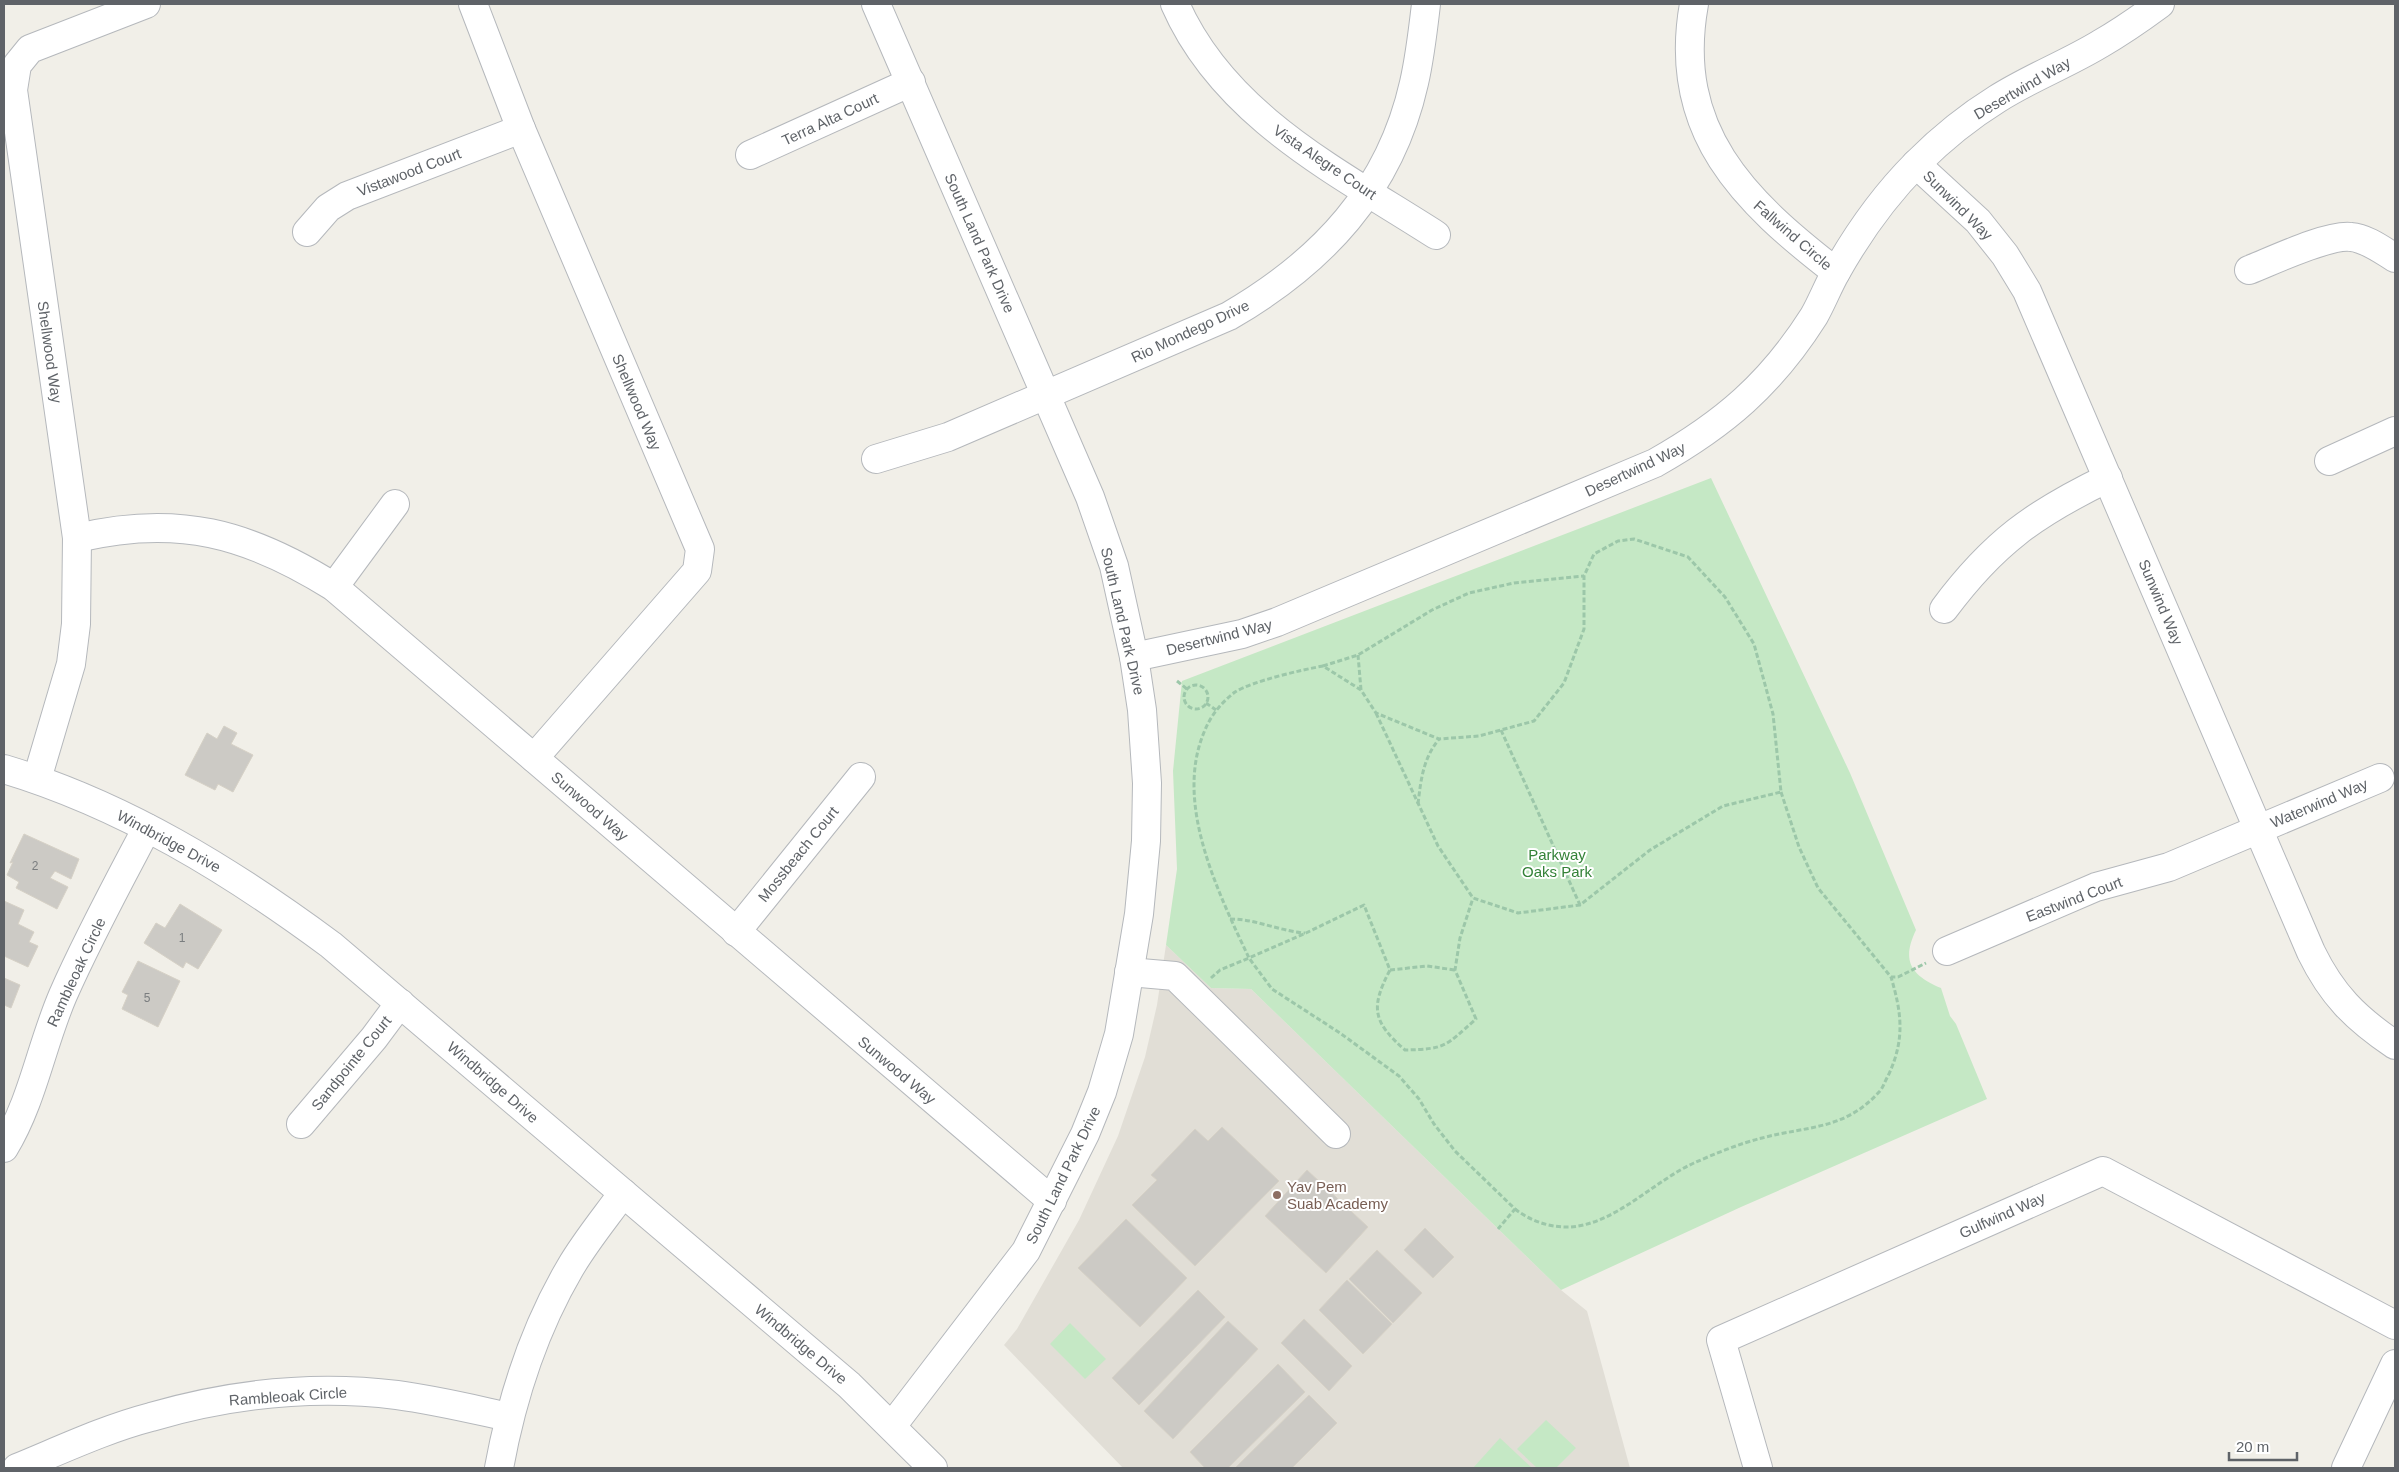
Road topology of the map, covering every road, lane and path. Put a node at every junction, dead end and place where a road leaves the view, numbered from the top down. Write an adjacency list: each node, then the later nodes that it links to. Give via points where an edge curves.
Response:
1 (146, 4): 24 (street, Shellwood Way, via 30,49 17,65 13,90)
2 (472, 4): 9 (street, Shellwood Way)
3 (876, 4): 8 (street, South Land Park Drive)
4 (1175, 4): 12 (street, Vista Alegre Court, via 1202,52 1256,114 1290,142)
5 (1426, 4): 12 (street, Rio Mondego Drive, via 1414,83 1402,124)
6 (1694, 4): 17 (street, Fallwind Circle, via 1690,70 1700,115 1717,152 1745,193 1767,216)
7 (2160, 4): 11 (street, Desertwind Way, via 2100,45 1996,100 1950,132)
8 (911, 82): 10 (street, Terra Alta Court); 18 (street, South Land Park Drive)
9 (521, 129): 13 (street, Vistawood Court, via 347,196 328,208); 39 (street, Shellwood Way, via 700,549 697,571)
10 (750, 156)
11 (1916, 164): 17 (street, Desertwind Way, via 1884,200); 22 (street, Sunwind Way, via 1978,221 2005,255 2027,291)
12 (1368, 192): 14 (street, Vista Alegre Court); 18 (street, Rio Mondego Drive, via 1332,239 1301,269 1266,294 1229,316)
13 (307, 232)
14 (1436, 235)
15 (2395, 258): 16 (street, via 2352,237 2336,237)
16 (2249, 270)
17 (1836, 272): 29 (street, Desertwind Way, via 1810,322 1764,382 1695,440 1655,463 1277,622 1242,634)
18 (1047, 395): 20 (street, Rio Mondego Drive, via 948,437); 29 (street, South Land Park Drive, via 1090,497 1111,558)
19 (2395, 431): 21 (street)
20 (876, 459)
21 (2329, 461)
22 (2108, 478): 27 (street, via 2062,500 2023,525 1987,556); 47 (street, Sunwind Way)
23 (395, 504): 26 (street)
24 (77, 538): 26 (street, Sunwood Way, via 114,529 151,527 225,536 265,549); 43 (street, Shellwood Way, via 76,624 71,664)
25 (1584, 576): 28 (path, via 1514,583 1469,594 1432,610); 37 (path, via 1584,629 1564,683 1534,721); 44 (path, via 1594,554 1618,541 1634,539 1688,557 1725,597 1754,644 1773,714)
26 (334, 587): 39 (street, Sunwood Way)
27 (1944, 609)
28 (1358, 655): 30 (path); 33 (path)
29 (1134, 657): 58 (street, South Land Park Drive, via 1147,783 1146,841)
30 (1322, 666): 33 (path); 35 (path, via 1297,670 1236,692)
31 (1177, 681): 32 (path)
32 (1187, 689): 34 (path, via 1202,687 1208,696); 34 (path, via 1185,700 1189,707 1196,709)
33 (1361, 690): 36 (path)
34 (1206, 703): 35 (path)
35 (1216, 710): 50 (path, via 1196,749 1192,795 1199,828)
36 (1376, 713): 38 (path); 45 (path)
37 (1501, 730): 38 (path, via 1479,736); 49 (path)
38 (1439, 739): 45 (path, via 1423,766)
39 (534, 758): 51 (street, Sunwood Way)
40 (4, 769): 43 (street, Windbridge Drive)
41 (861, 777): 51 (street, Mossbeach Court)
42 (2380, 778): 47 (street, Waterwind Way)
43 (38, 779): 46 (street, Windbridge Drive, via 82,796)
44 (1781, 792): 49 (path, via 1724,806 1650,850); 59 (path, via 1799,846 1818,888)
45 (1418, 804): 48 (path, via 1438,846)
46 (147, 828): 61 (street, Windbridge Drive, via 214,864 278,905); 65 (street, Rambleoak Circle, via 63,995 33,1086)
47 (2258, 829): 53 (street, Eastwind Court, via 2169,866 2096,887); 62 (street, Sunwind Way, via 2323,976 2342,1003)
48 (1472, 898): 49 (path, via 1518,913); 57 (path)
49 (1580, 905)
50 (1230, 919): 52 (path, via 1248,919 1285,931); 54 (path)
51 (736, 932): 67 (street, Sunwood Way)
52 (1306, 933): 54 (path); 56 (path, via 1364,905)
53 (1947, 951)
54 (1249, 958): 60 (path, via 1220,970); 68 (path, via 1272,989 1399,1076 1455,1152)
55 (1919, 967): 59 (path, via 1898,978)
56 (1390, 970): 57 (path, via 1427,966); 57 (path, via 1378,1001 1378,1014 1385,1032 1405,1050 1436,1049 1447,1044 1476,1019)
57 (1455, 970)
58 (1130, 972): 64 (street, via 1174,976); 67 (street, South Land Park Drive, via 1119,1034 1102,1092)
59 (1891, 977): 68 (path, via 1898,1002 1898,1056 1880,1091 1861,1110 1820,1127 1762,1138 1694,1163 1598,1220 1571,1227 1546,1225)
60 (1206, 984)
61 (400, 1002): 63 (street, Sandpointe Court); 66 (street, Windbridge Drive)
62 (2395, 1045)
63 (301, 1124)
64 (1336, 1134)
65 (4, 1148)
66 (623, 1193): 72 (street, via 570,1267 544,1316 526,1359); 73 (street, Windbridge Drive, via 849,1385)
67 (1052, 1202): 73 (street, South Land Park Drive, via 1006,1280)
68 (1515, 1209): 69 (path)
69 (1498, 1229)
70 (2395, 1325): 77 (street, Gulfwind Way, via 2103,1171 1722,1340)
71 (2395, 1364): 78 (street)
72 (509, 1417): 74 (street, Rambleoak Circle, via 440,1401 362,1392 310,1391 244,1396 149,1417); 75 (street)
73 (892, 1426): 76 (street, Windbridge Drive)
74 (17, 1468)
75 (499, 1468)
76 (932, 1468)
77 (1758, 1468)
78 (2346, 1468)

